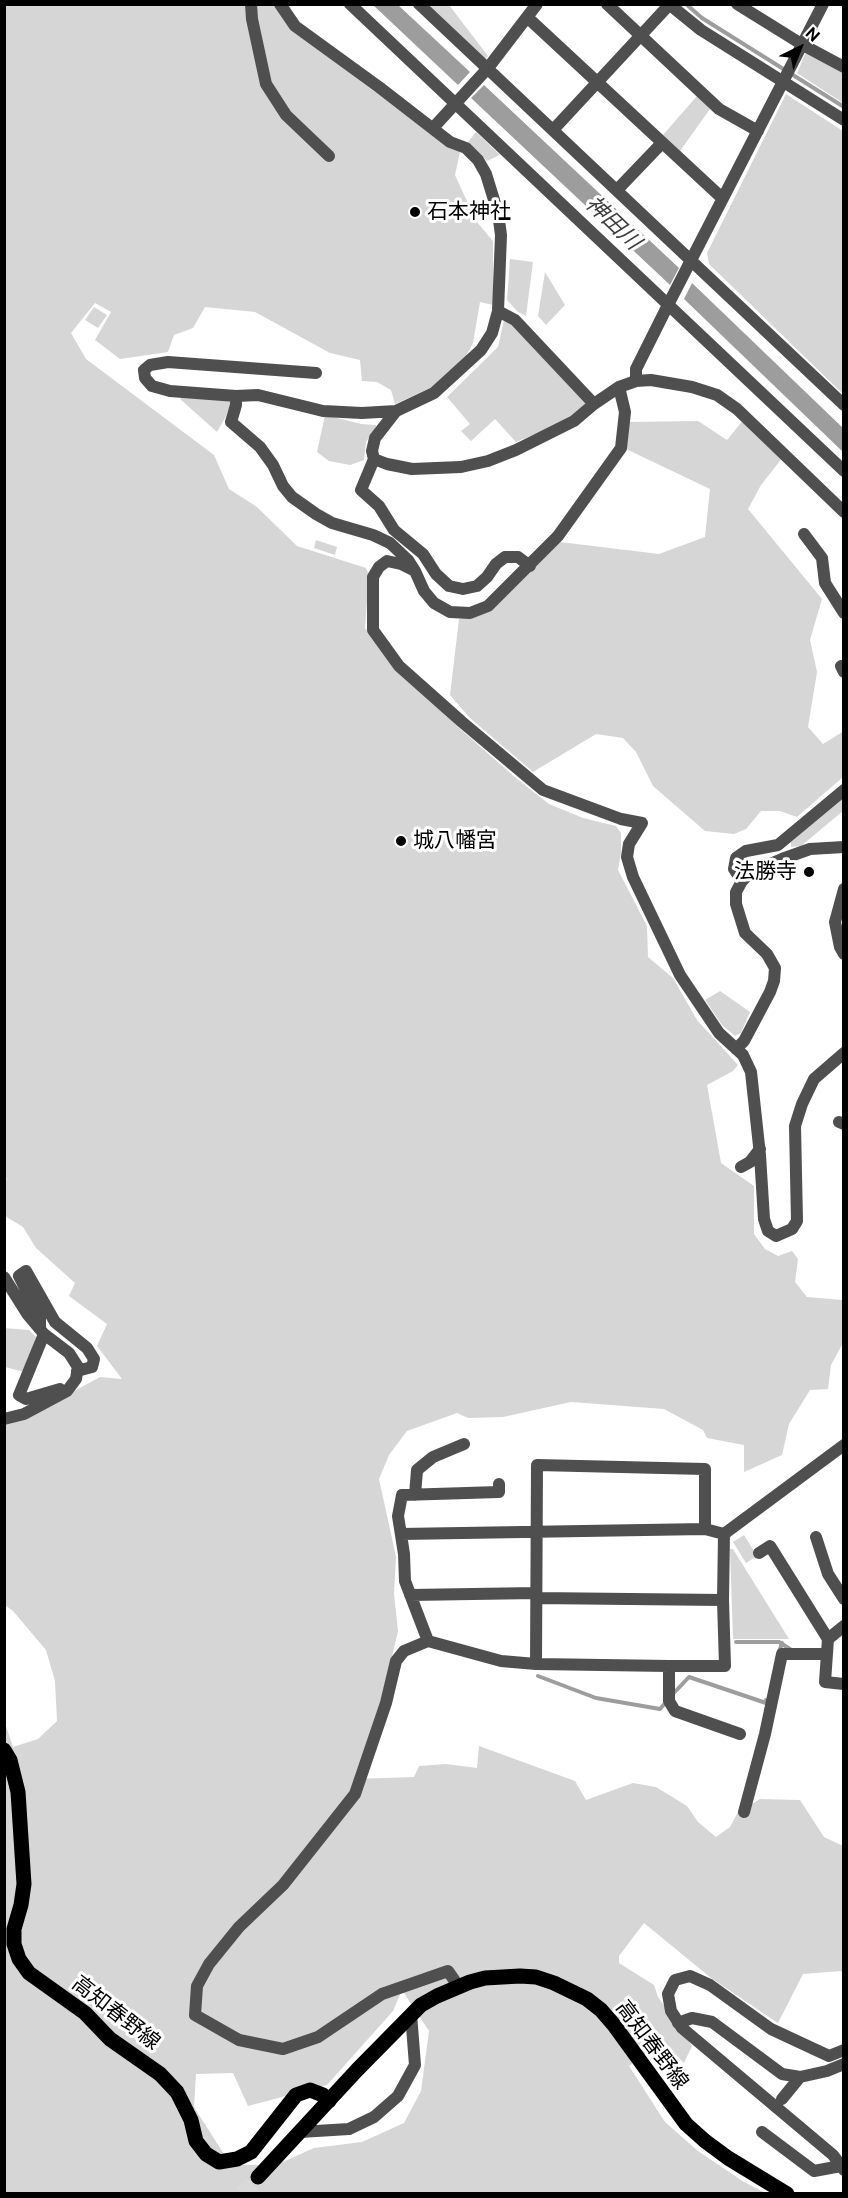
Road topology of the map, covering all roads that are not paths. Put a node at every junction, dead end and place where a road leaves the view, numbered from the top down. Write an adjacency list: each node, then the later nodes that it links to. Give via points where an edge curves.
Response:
1 (251, 4): 23 (street, via 266,84 286,115)
2 (280, 4): 19 (street, via 295,26)
3 (350, 4): 17 (street)
4 (419, 4): 14 (street)
5 (537, 4): 10 (street)
6 (607, 4): 11 (street)
7 (737, 4): 12 (street)
8 (823, 4): 12 (street)
9 (669, 5): 11 (street); 15 (street, via 701,30)
10 (527, 17): 14 (street); 16 (street)
11 (640, 36): 16 (street); 21 (street, via 719,109)
12 (803, 45): 13 (street); 15 (street)
13 (843, 67)
14 (485, 71): 17 (street); 20 (street)
15 (787, 76): 18 (street); 21 (street)
16 (597, 82): 20 (street); 22 (street)
17 (456, 103): 19 (street); 27 (street)
18 (843, 120)
19 (433, 128): 28 (street, via 450,142 466,148 486,174 501,235)
20 (553, 130): 24 (street)
21 (758, 131): 25 (street)
22 (662, 143): 24 (street); 25 (street)
23 (329, 156)
24 (617, 190): 26 (street)
25 (722, 198): 26 (street)
26 (690, 261): 27 (street); 34 (street)
27 (669, 303): 30 (street, via 636,369); 37 (street)
28 (498, 311): 33 (street, via 515,320); 35 (street, via 492,333 481,350 434,393)
29 (316, 373): 32 (street, via 168,362 144,370 152,386)
30 (636, 381): 31 (street); 38 (street, via 692,387 717,395 737,409)
31 (619, 387): 33 (street); 40 (street, via 625,412 621,448 558,536)
32 (236, 396): 35 (street, via 258,395 323,411); 41 (street, via 231,422 260,447 292,497 332,523 390,543)
33 (594, 404): 36 (street, via 574,421 488,461 412,470)
34 (843, 405)
35 (396, 411): 36 (street, via 375,438)
36 (374, 459): 40 (street, via 361,490 449,586 477,586 505,557 518,558)
37 (843, 471)
38 (843, 512)
39 (804, 534): 42 (street, via 822,558 825,583)
40 (530, 566): 41 (street, via 488,606 471,613 450,612 434,603 423,591)
41 (415, 571): 49 (street, via 387,561 379,567 373,577 373,630 399,666 543,790 642,823 629,844 627,857 633,877 680,975 719,1033)
42 (843, 614)
43 (843, 790): 45 (street, via 778,845 746,851 736,858 734,869)
44 (843, 847): 45 (street, via 810,849 751,872)
45 (742, 881): 49 (street, via 736,892 736,904 745,933 767,954 775,968 770,992)
46 (843, 889): 47 (street, via 835,922)
47 (841, 938): 48 (street)
48 (843, 954)
49 (736, 1049): 51 (street, via 751,1072)
50 (843, 1053): 51 (street, via 814,1079 802,1104 795,1126 797,1221 792,1229 776,1236 765,1226)
51 (760, 1149): 52 (street)
52 (741, 1167)
53 (4, 1277): 54 (street)
54 (42, 1331): 55 (street, via 69,1353); 55 (street, via 40,1317 19,1276 26,1271 55,1322 87,1348 94,1359 92,1367); 56 (street, via 19,1395 26,1399)
55 (77, 1371): 56 (street)
56 (73, 1384): 57 (street, via 32,1409)
57 (4, 1419)
58 (464, 1444): 61 (street, via 433,1457 417,1470)
59 (843, 1444): 65 (street)
60 (499, 1484): 61 (street, via 499,1492)
61 (415, 1495): 64 (street, via 402,1495 398,1516)
62 (705, 1529): 63 (street); 63 (street, via 705,1468 537,1465); 65 (street)
63 (536, 1532): 64 (street); 69 (street)
64 (401, 1534): 68 (street)
65 (724, 1534): 71 (street)
66 (816, 1537): 70 (street, via 828,1574)
67 (759, 1553): 73 (street, via 770,1546)
68 (410, 1595): 69 (street); 74 (street)
69 (536, 1596): 71 (street); 76 (street)
70 (843, 1599)
71 (723, 1600): 77 (street, via 725,1666)
72 (843, 1626): 73 (street)
73 (828, 1639): 75 (street)
74 (428, 1641): 76 (street, via 501,1660); 82 (street, via 404,1651 396,1662 355,1794 283,1885 208,1964 197,1986 195,2015 238,2040 282,2049 318,2037 382,1994 448,1971)
75 (827, 1654): 78 (street, via 825,1682); 81 (street, via 782,1654)
76 (536, 1664): 77 (street)
77 (669, 1666): 79 (street, via 669,1701 675,1711)
78 (843, 1684)
79 (740, 1734)
80 (4, 1750): 89 (main road, 高知春野線, via 18,1792 24,1884 14,1944 18,1959 29,1973 160,2074 177,2092 196,2141 219,2162 251,2152 296,2095 310,2090)
81 (744, 1812)
82 (459, 1987): 83 (main road, 高知春野線, via 436,1996); 94 (main road, 高知春野線, via 485,1978 536,1977 587,1999 614,2025 686,2124 728,2158)
83 (411, 2014): 89 (main road, 高知春野線); 90 (street, via 415,2066 398,2096 374,2118 349,2129)
84 (678, 2023): 85 (street, via 668,1994 675,1980 690,1976 710,1984 771,2029 829,2056); 87 (street, via 692,2018 712,2022 782,2074); 92 (street, via 833,2156)
85 (843, 2050)
86 (843, 2064): 87 (street)
87 (800, 2077): 88 (street)
88 (782, 2098)
89 (329, 2101): 90 (main road, 高知春野線)
90 (300, 2132): 93 (main road, 高知春野線)
91 (762, 2132): 92 (street, via 814,2171)
92 (842, 2168)
93 (258, 2177)
94 (787, 2193)

